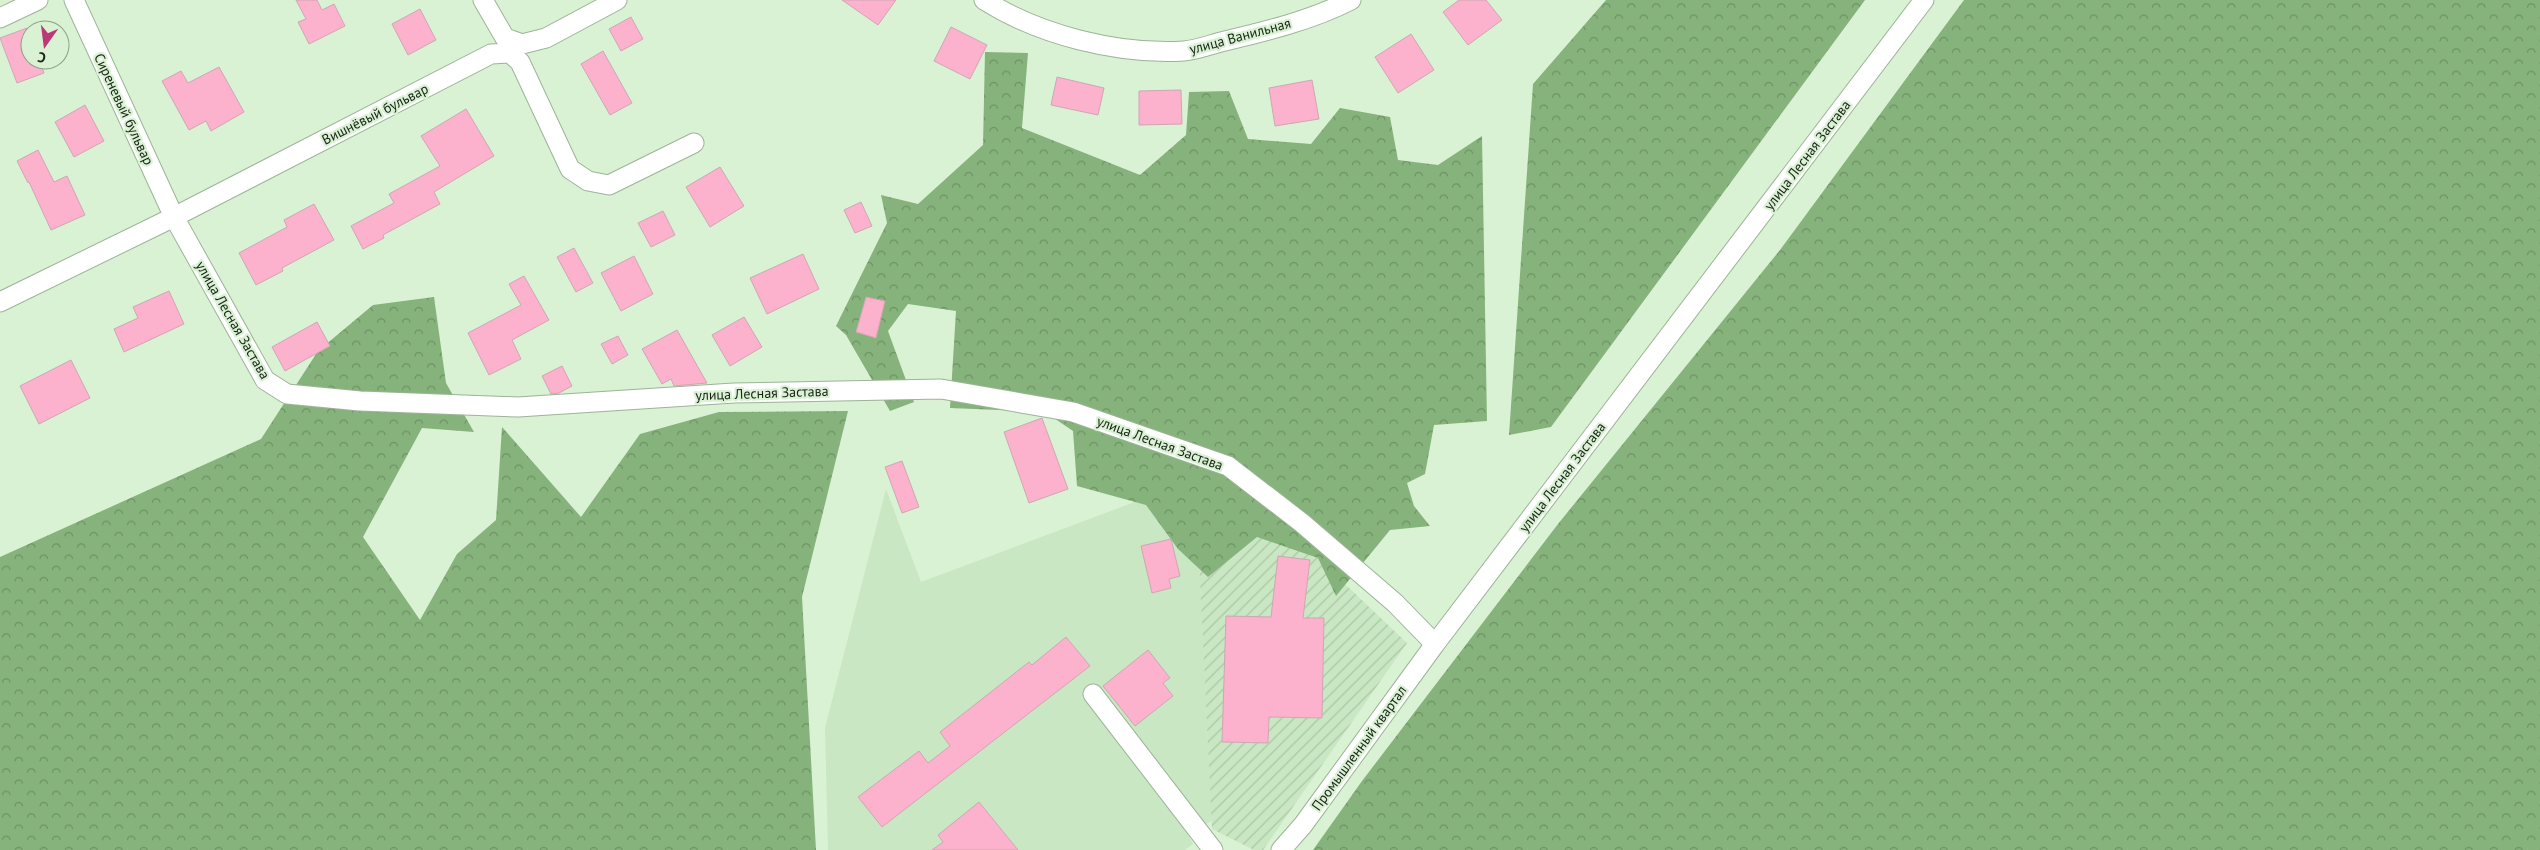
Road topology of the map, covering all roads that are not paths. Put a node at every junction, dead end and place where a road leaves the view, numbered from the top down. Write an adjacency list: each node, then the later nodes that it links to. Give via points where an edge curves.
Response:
1 (38, 0): 8 (street)
2 (74, 0): 10 (street, Сиреневый бульвар)
3 (483, 0): 4 (street, via 505,38 522,44 546,38)
4 (617, 0)
5 (984, 0): 6 (street, улица Ванильная, via 1006,15 1063,36 1137,50 1185,51 1261,32 1336,8)
6 (1351, 0)
7 (1924, 0): 12 (street, улица Лесная Застава)
8 (0, 18)
9 (694, 143): 10 (street, Вишнёвый бульвар, via 609,185 588,181 570,170 520,62 510,53 491,54)
10 (174, 217): 11 (street, Вишнёвый бульвар); 12 (street, улица Лесная Застава, via 265,380 287,394 360,402 518,407 734,393 941,390 1074,412 1228,466 1302,523 1395,603)
11 (0, 302)
12 (1435, 644): 15 (street, Промышленный квартал, via 1303,826)
13 (1093, 694): 14 (street)
14 (1213, 850)
15 (1281, 850)

